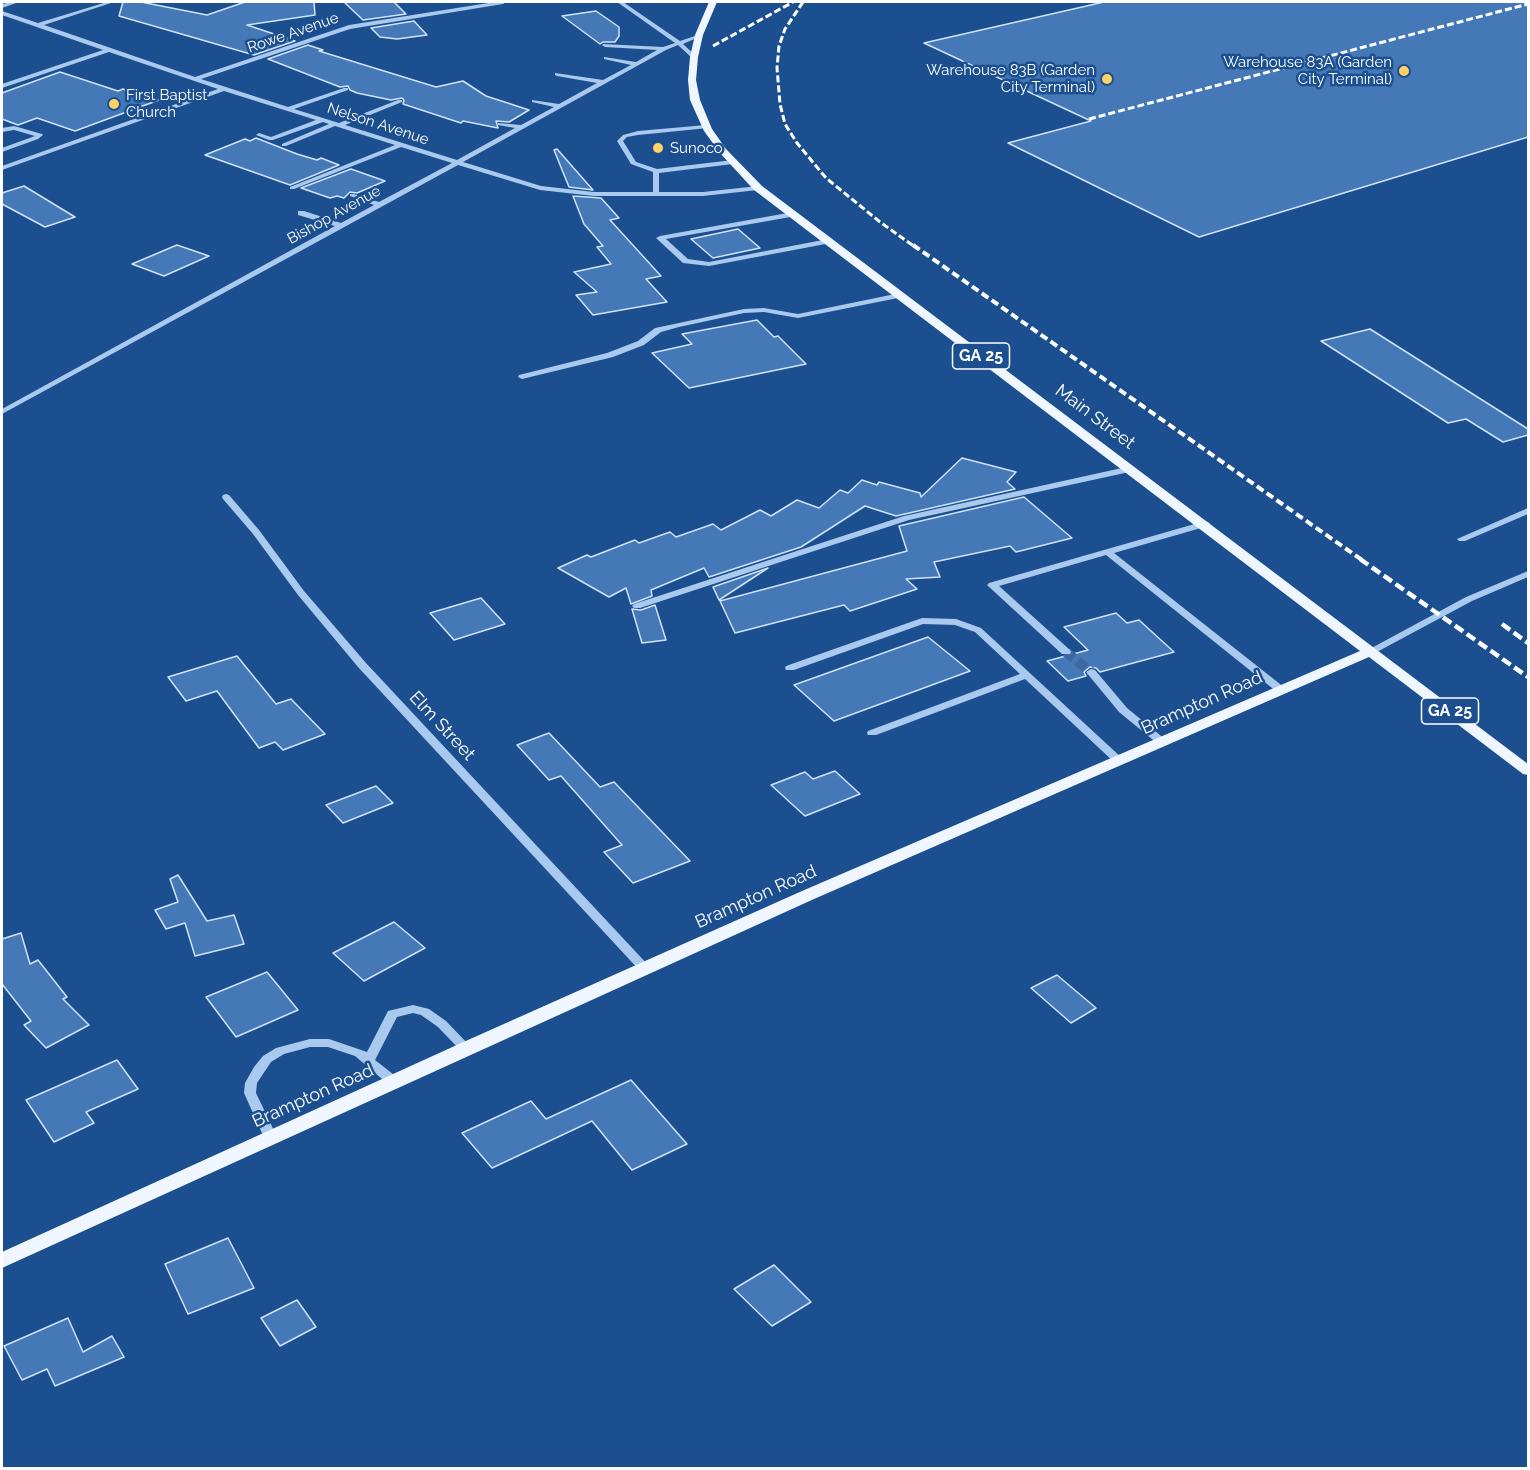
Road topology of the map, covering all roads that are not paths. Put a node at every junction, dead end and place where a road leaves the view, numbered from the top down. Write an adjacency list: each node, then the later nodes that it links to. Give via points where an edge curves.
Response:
1 (16, 2): 7 (street)
2 (110, 2): 3 (street); 9 (street)
3 (116, 2)
4 (503, 2): 20 (street, Rowe Avenue, via 349,27)
5 (620, 2): 13 (street)
6 (713, 2): 10 (main road, Main Street / GA 25)
7 (2, 6)
8 (2, 13): 9 (street, Nelson Avenue)
9 (39, 25): 14 (street, Nelson Avenue)
10 (699, 35): 13 (street, Bishop Avenue); 16 (main road, Main Street / GA 25)
11 (617, 39): 13 (street)
12 (604, 45): 15 (street)
13 (676, 45): 15 (street, Bishop Avenue); 16 (street)
14 (111, 49): 20 (street, Nelson Avenue); 22 (street)
15 (664, 49): 18 (street, Bishop Avenue)
16 (694, 57): 33 (main road, Main Street / GA 25, via 695,100)
17 (606, 58): 18 (street)
18 (636, 64): 21 (street, Bishop Avenue)
19 (557, 74): 21 (street)
20 (198, 78): 23 (street, Nelson Avenue)
21 (603, 82): 27 (street, Bishop Avenue)
22 (2, 86)
23 (224, 89): 28 (street, Nelson Avenue); 41 (street)
24 (346, 89): 28 (street)
25 (400, 101): 30 (street)
26 (534, 101): 27 (street)
27 (559, 106): 32 (street, Bishop Avenue)
28 (288, 109): 29 (street, Nelson Avenue)
29 (322, 120): 30 (street, Nelson Avenue); 35 (street, via 271,139)
30 (336, 124): 36 (street); 37 (street, Nelson Avenue)
31 (500, 124): 32 (street)
32 (521, 127): 40 (street, Bishop Avenue)
33 (706, 127): 39 (main road, Main Street / GA 25); 42 (street, via 638,133 620,141 633,163)
34 (2, 130): 38 (street, via 14,128 40,135)
35 (259, 135)
36 (284, 145)
37 (400, 145): 40 (street, Nelson Avenue); 43 (street)
38 (2, 150)
39 (733, 162): 42 (street); 44 (main road, Main Street / GA 25)
40 (457, 163): 45 (street, Nelson Avenue, via 540,188 594,194); 47 (street, Bishop Avenue)
41 (2, 168)
42 (656, 171): 45 (street)
43 (292, 188)
44 (758, 188): 45 (street, Nelson Avenue); 49 (main road, Main Street / GA 25)
45 (656, 194)
46 (352, 195): 47 (street)
47 (380, 205): 50 (street, Bishop Avenue)
48 (301, 213): 50 (street)
49 (793, 214): 51 (main road, Main Street / GA 25); 51 (street, via 660,238 686,261 709,264)
50 (342, 226): 54 (street, Bishop Avenue)
51 (828, 241): 52 (main road, Main Street / GA 25)
52 (900, 295): 53 (street, via 798,316 764,310 700,320 658,330 641,343 610,355); 55 (main road, Main Street / GA 25)
53 (522, 377)
54 (2, 412)
55 (1131, 469): 58 (main road, Main Street / GA 25); 62 (street, via 907,518)
56 (226, 497): 73 (street, Elm Street, via 362,664)
57 (1528, 512): 59 (street)
58 (1205, 525): 60 (street); 63 (main road, Main Street / GA 25)
59 (1462, 539)
60 (1107, 552): 64 (street, via 992,585); 68 (street)
61 (1528, 573): 63 (street, Brampton Road)
62 (637, 606)
63 (1371, 651): 68 (main road, Brampton Road); 72 (main road, Main Street / GA 25)
64 (1066, 652)
65 (790, 668): 67 (street, via 922,621 937,620 978,630)
66 (1091, 672): 70 (street, via 1123,710)
67 (1027, 675): 69 (street); 71 (street)
68 (1281, 690): 70 (main road, Brampton Road)
69 (872, 733)
70 (1162, 742): 71 (main road, Brampton Road)
71 (1118, 760): 73 (main road, Brampton Road)
72 (1528, 771)
73 (645, 969): 74 (main road, Brampton Road)
74 (465, 1048): 75 (street, via 442,1024 413,1009 392,1014); 76 (main road, Brampton Road)
75 (369, 1060): 76 (street); 77 (street, via 328,1043 295,1045 267,1059 251,1083 250,1093)
76 (393, 1081): 77 (main road, Brampton Road)
77 (270, 1137): 78 (main road, Brampton Road)
78 (2, 1260)

